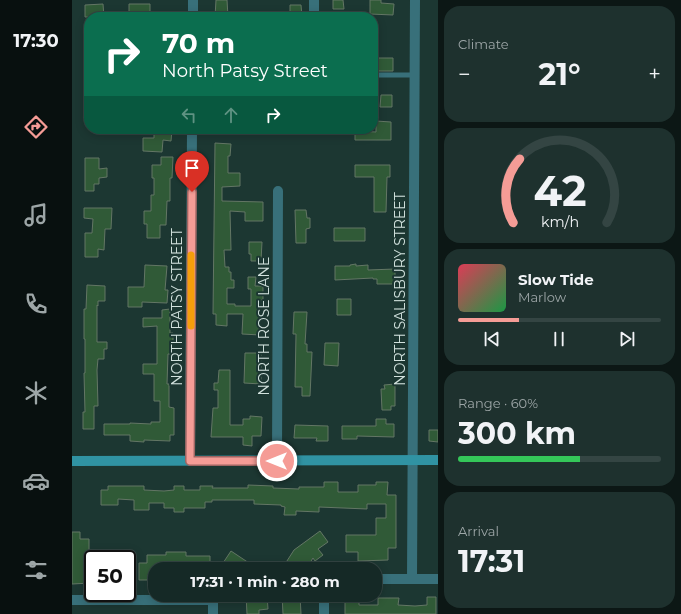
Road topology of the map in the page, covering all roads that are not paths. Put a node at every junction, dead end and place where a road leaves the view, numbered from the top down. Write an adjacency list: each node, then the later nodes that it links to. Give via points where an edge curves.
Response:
1 (193, 0): 4 (street)
2 (314, 0): 5 (street)
3 (415, 0): 7 (street, NORTH SALISBURY STREET)
4 (193, 12)
5 (314, 12)
6 (378, 75): 7 (lane)
7 (415, 75): 10 (street, NORTH SALISBURY STREET)
8 (192, 134): 13 (street, NORTH PATSY STREET)
9 (278, 191): 14 (street, NORTH ROSE LANE)
10 (413, 460): 11 (main road); 14 (main road); 16 (street, NORTH SALISBURY STREET)
11 (438, 460)
12 (72, 461): 13 (main road)
13 (190, 461): 14 (main road)
14 (277, 461)
15 (382, 579): 16 (street)
16 (412, 579): 17 (street)
17 (438, 579)
18 (72, 600): 20 (street, via 213,600)
19 (324, 602): 21 (street)
20 (213, 614)
21 (324, 614)

